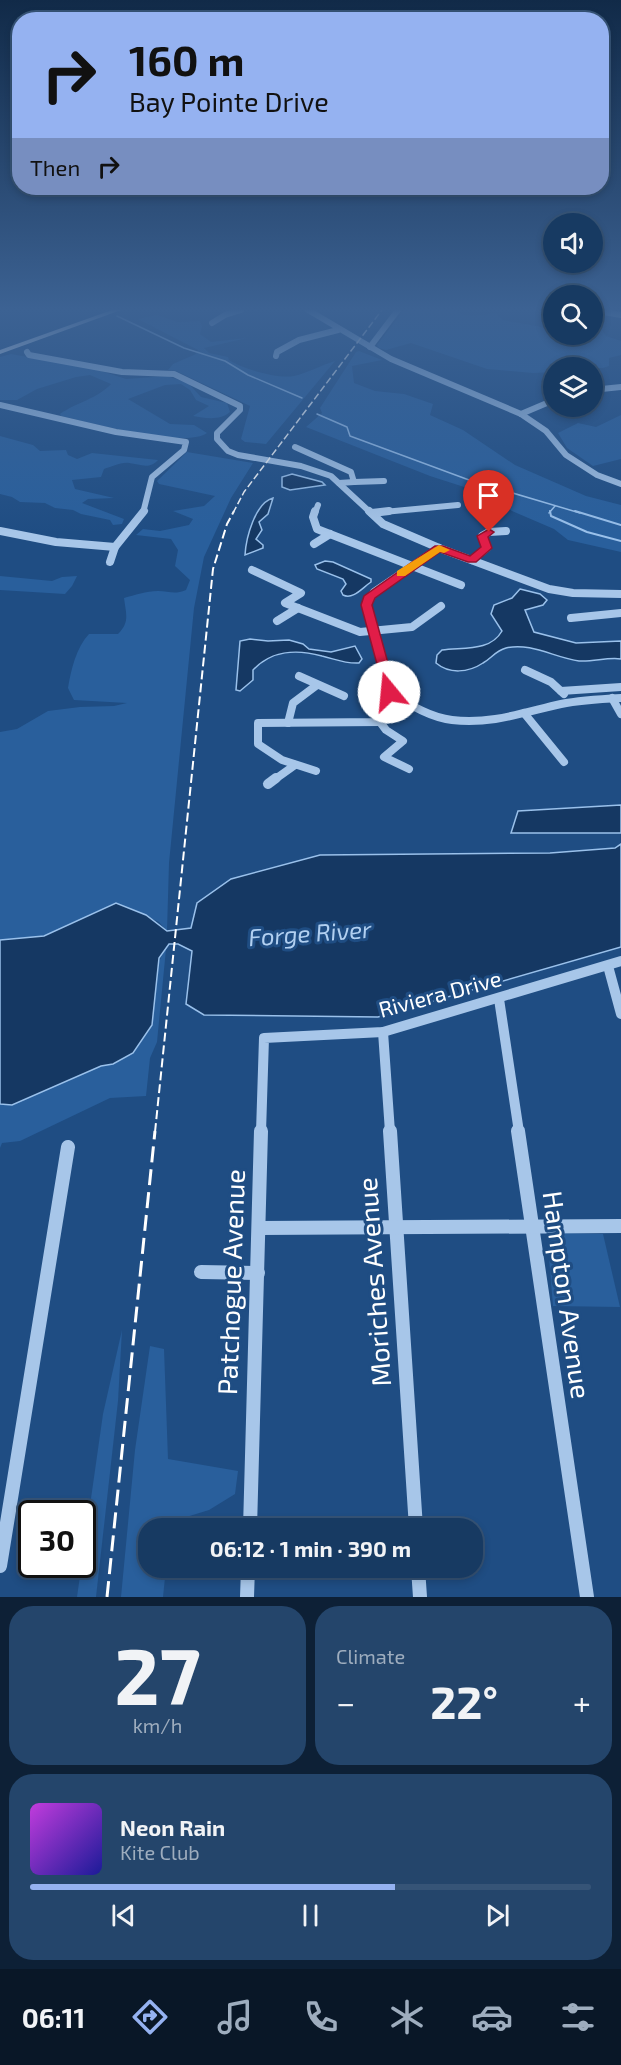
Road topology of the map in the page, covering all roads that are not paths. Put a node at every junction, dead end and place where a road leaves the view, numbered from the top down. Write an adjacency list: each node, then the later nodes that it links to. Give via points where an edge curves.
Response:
1 (198, 385): 9 (street, via 237,402 240,410 218,433 221,445 238,455)
2 (451, 385): 7 (street)
3 (621, 387): 4 (street)
4 (603, 389)
5 (0, 405): 22 (street, via 164,441 186,442 184,450 152,477 145,510)
6 (543, 405): 7 (street)
7 (521, 414): 14 (street, via 546,431 566,455 597,475)
8 (295, 447): 12 (street, via 351,472)
9 (283, 464): 10 (street); 10 (street)
10 (317, 472): 13 (street)
11 (384, 481): 12 (street)
12 (354, 483): 13 (street)
13 (341, 484): 17 (street)
14 (621, 484)
15 (318, 505): 20 (street, via 313,517 317,529)
16 (458, 505): 17 (street)
17 (372, 513): 23 (street, via 390,528)
18 (0, 531): 22 (street, via 56,542)
19 (506, 531): 24 (street, via 483,536 487,548)
20 (330, 534): 21 (street); 26 (street)
21 (314, 544)
22 (115, 547): 25 (street)
23 (439, 548): 24 (street); 26 (street)
24 (472, 560): 29 (street, via 549,589)
25 (110, 562)
26 (412, 566): 28 (street); 37 (street, via 370,596 366,605)
27 (252, 570): 33 (street, via 302,593 285,603)
28 (461, 585)
29 (594, 592): 30 (street); 31 (street)
30 (621, 594)
31 (597, 601)
32 (441, 606): 37 (street, via 412,627)
33 (298, 608): 36 (street); 37 (street, via 350,630)
34 (621, 613): 35 (street, via 601,611 593,617)
35 (571, 618)
36 (277, 621)
37 (373, 631): 46 (street, via 386,687)
38 (525, 670): 42 (street)
39 (299, 676): 40 (street)
40 (317, 685): 43 (street); 50 (street, via 291,703)
41 (621, 687): 42 (street)
42 (561, 691): 45 (street)
43 (344, 696)
44 (616, 698): 45 (street); 48 (street)
45 (570, 703): 47 (street)
46 (414, 706): 47 (street, via 456,722 486,722); 49 (street)
47 (524, 714): 51 (street)
48 (621, 714)
49 (380, 722): 50 (street); 53 (street, via 403,741 384,757)
50 (288, 723): 52 (street, via 258,723 258,744 269,754)
51 (564, 762)
52 (295, 765): 54 (street); 55 (street)
53 (409, 769)
54 (316, 771)
55 (268, 784)
56 (621, 961): 57 (street, Riviera Drive)
57 (608, 966): 58 (street, Riviera Drive); 59 (street)
58 (499, 999): 60 (street, Riviera Drive); 64 (street, Hampton Avenue)
59 (621, 1014)
60 (383, 1032): 61 (street, Riviera Drive); 63 (street, Moriches Avenue)
61 (264, 1038): 66 (street, Patchogue Avenue)
62 (68, 1147): 71 (street)
63 (398, 1226): 64 (street); 66 (street); 70 (street, Moriches Avenue)
64 (531, 1226): 65 (street); 76 (street, Hampton Avenue)
65 (621, 1226)
66 (260, 1228): 68 (street, Patchogue Avenue)
67 (201, 1272): 68 (street)
68 (258, 1273): 69 (street, Patchogue Avenue)
69 (250, 1518)
70 (415, 1518)
71 (0, 1566)
72 (248, 1578): 74 (street)
73 (419, 1578): 75 (street)
74 (247, 1597)
75 (420, 1597)
76 (587, 1597)

